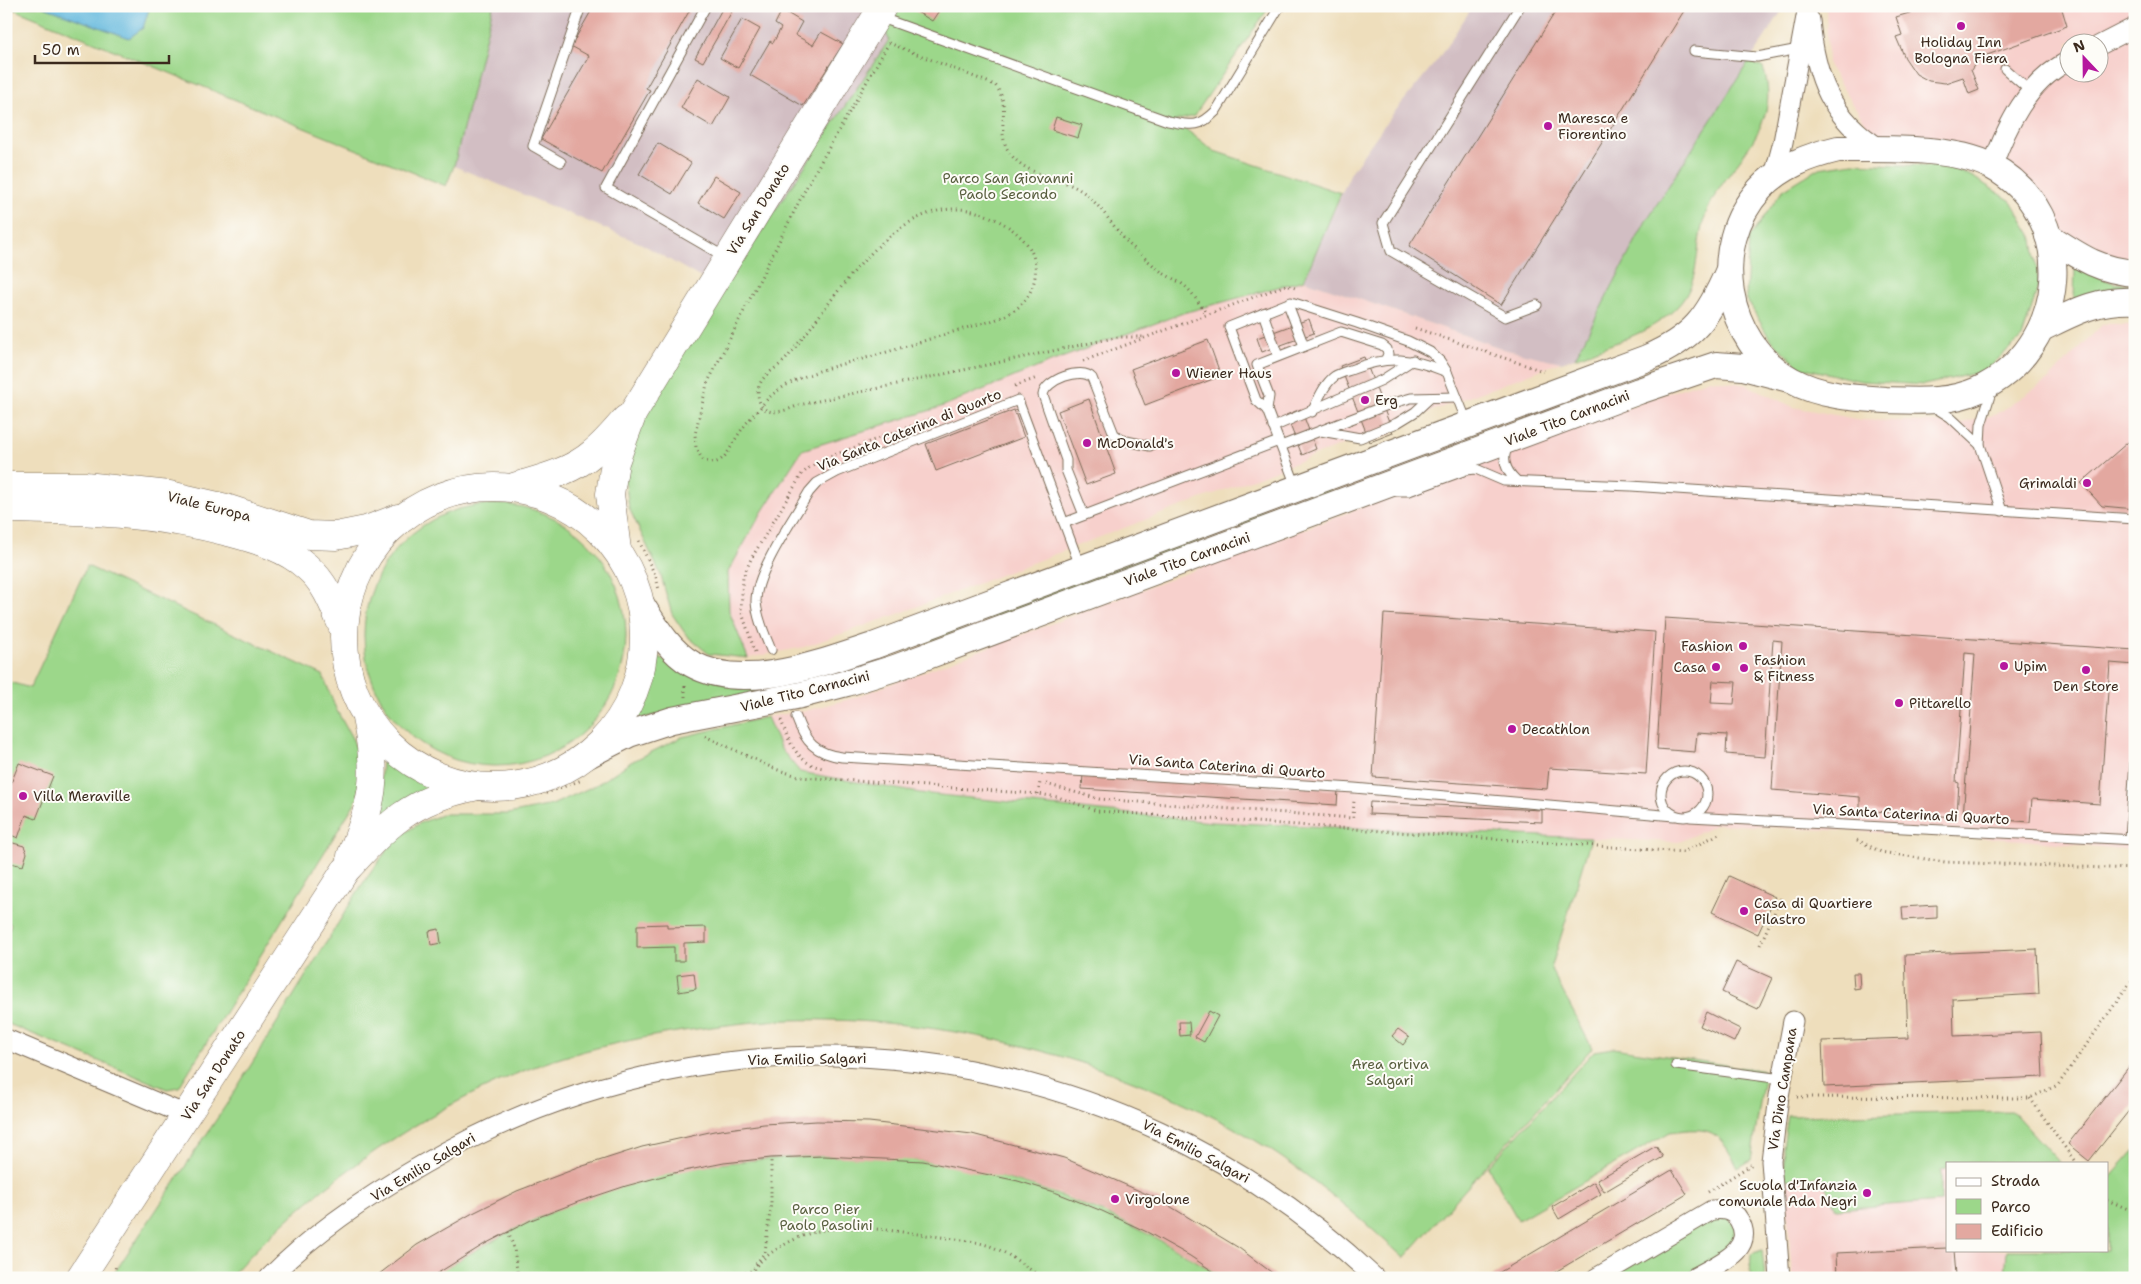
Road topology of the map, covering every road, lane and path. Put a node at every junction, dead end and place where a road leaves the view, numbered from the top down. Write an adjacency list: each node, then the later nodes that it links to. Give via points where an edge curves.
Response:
1 (582, 6): 15 (lane, via 533,146)
2 (706, 6): 19 (lane, via 606,188)
3 (1280, 6): 6 (lane, via 1216,111 1205,122 1191,125 1168,121)
4 (1520, 6): 26 (lane, via 1383,223 1391,251 1505,318)
5 (1808, 6): 9 (street); 14 (street, via 1816,62 1835,108 1852,128)
6 (879, 24): 19 (main road, Via San Donato); 27 (path, via 995,85 1002,93 1005,106 1002,136 1012,156 1033,172 1082,191 1148,262 1188,288); 43 (path, via 808,184 707,384 695,434 696,448 702,459 715,463 721,461)
7 (2135, 27): 8 (street)
8 (2108, 41)
9 (1799, 49): 10 (lane, via 1757,57); 17 (street)
10 (1694, 51)
11 (2005, 69): 13 (lane)
12 (2058, 69): 13 (street)
13 (2032, 92): 16 (street, via 2002,140)
14 (1882, 150): 16 (main road, via 1952,153); 17 (main road, via 1838,150 1813,155)
15 (561, 162)
16 (1992, 167): 18 (main road, via 2026,194 2038,210)
17 (1774, 176): 20 (main road, via 1760,189 1742,215)
18 (2048, 236): 21 (main road, via 2094,265); 30 (main road, via 2054,285)
19 (728, 258): 46 (main road, Via San Donato)
20 (1728, 272): 37 (main road, via 1730,298 1746,338); 39 (main road, Viale Tito Carnacini, via 1704,319 1686,337 1666,350)
21 (2135, 273)
22 (1286, 285): 23 (path)
23 (1304, 291)
24 (2135, 301): 30 (main road, via 2115,300 2096,304)
25 (1288, 304): 28 (lane); 32 (lane); 36 (lane, via 1291,302 1408,341 1430,352)
26 (1537, 305)
27 (1207, 314)
28 (1263, 314): 33 (lane); 44 (lane, via 1229,327 1256,400)
29 (1414, 328): 39 (path)
30 (2042, 328): 38 (main road, via 2025,354)
31 (1146, 337): 43 (path, via 1118,337 799,405 781,412 774,413)
32 (1304, 346): 33 (lane); 34 (lane, via 1341,332 1382,345 1387,349)
33 (1278, 356): 44 (lane, via 1257,365 1269,396)
34 (1386, 359): 35 (lane); 45 (lane, via 1372,361 1336,376 1321,393)
35 (1413, 360): 36 (lane); 45 (lane, via 1382,380)
36 (1447, 372): 41 (lane)
37 (1789, 379): 42 (main road, via 1843,398); 50 (main road, Viale Tito Carnacini, via 1743,367 1716,366 1639,390)
38 (1995, 381): 42 (main road, via 1969,394); 52 (lane, via 1981,425)
39 (1580, 383): 47 (main road, Viale Tito Carnacini)
40 (1430, 398): 41 (lane); 49 (lane, via 1411,398 1390,404); 49 (lane, via 1397,423 1360,438)
41 (1457, 398): 47 (lane)
42 (1926, 402): 52 (lane, via 1950,417)
43 (762, 404): 43 (path, via 775,392 804,378 1001,318 1015,310 1026,301 1036,273 1027,245 1007,226 964,209 947,208 910,221 868,256 785,360 761,381 758,393)
44 (1267, 410): 48 (lane)
45 (1312, 412): 48 (lane)
46 (633, 413): 56 (main road, Via San Donato, via 593,453 551,476); 65 (main road, Via San Donato, via 615,462 610,494)
47 (1468, 425): 57 (main road, Viale Tito Carnacini)
48 (1273, 427): 51 (lane)
49 (1320, 431): 51 (lane)
50 (1512, 438): 54 (lane, via 1504,452 1505,466); 58 (main road, Viale Tito Carnacini)
51 (1280, 444): 57 (lane); 62 (lane)
52 (1980, 444): 60 (lane)
53 (1150, 446): 62 (lane, via 1122,440 1114,434 1089,374 1078,372 1044,388 1043,395 1066,460 1066,470)
54 (1516, 480): 58 (lane, via 1504,481 1476,469 1409,491); 60 (lane)
55 (6, 486): 61 (main road, Viale Europa, via 85,486 169,495 226,508 309,535 336,536 366,530)
56 (512, 488): 61 (main road, via 484,487 457,491); 65 (main road, via 540,494 584,516)
57 (1297, 488): 66 (main road, Viale Tito Carnacini)
58 (1374, 490): 73 (main road, Viale Tito Carnacini, via 895,668 801,695 672,720 629,734)
59 (6, 509): 68 (main road, Viale Europa, via 113,512 156,517 256,540 285,551 309,568 321,582)
60 (2002, 511): 63 (lane)
61 (406, 514): 68 (main road, via 381,537 360,567 349,595)
62 (1084, 515): 64 (lane)
63 (2135, 519)
64 (1064, 522): 66 (lane, Via Santa Caterina di Quarto); 69 (lane, Via Santa Caterina di Quarto, via 1018,400 826,476 809,492 759,580 757,612)
65 (617, 550): 67 (main road)
66 (1081, 568): 67 (main road, Viale Tito Carnacini, via 840,657 776,673 740,676 717,673 693,664 672,648)
67 (641, 604): 73 (main road, via 642,664 633,692 603,740)
68 (343, 628): 70 (main road, via 344,657 351,685)
69 (771, 650)
70 (365, 714): 76 (main road, via 400,755 423,770 449,780); 84 (main road, Via San Donato, via 374,772 371,798)
71 (796, 717): 77 (lane, Via Santa Caterina di Quarto, via 810,744 829,755)
72 (704, 736): 80 (path, via 775,769 802,777 1038,794 1058,797 1097,811 1683,852 1719,832)
73 (582, 758): 76 (main road, via 559,772 532,782)
74 (2135, 760): 82 (lane)
75 (1040, 782): 77 (path, via 1099,799 1353,818)
76 (480, 786): 84 (main road, Via San Donato, via 428,800 403,813 381,831)
77 (1354, 788): 78 (lane, Via Santa Caterina di Quarto)
78 (1674, 816): 79 (lane); 79 (lane, via 1663,804 1661,789 1669,777 1682,771 1702,779 1707,792 1703,808)
79 (1690, 817): 82 (lane, Via Santa Caterina di Quarto)
80 (1728, 833)
81 (1855, 839): 83 (path, via 1881,852 1945,862)
82 (2132, 839)
83 (2135, 869)
84 (345, 871): 93 (main road, Via San Donato)
85 (1780, 898): 86 (path)
86 (1760, 945)
87 (2135, 976): 92 (path, via 2058,1084)
88 (1793, 1021): 91 (street, Via Dino Campana)
89 (6, 1039): 93 (street)
90 (1676, 1065): 91 (lane)
91 (1781, 1088): 92 (path); 111 (street, Via Dino Campana, via 1771,1161)
92 (2030, 1098): 96 (path)
93 (186, 1115): 102 (main road, Via San Donato)
94 (1755, 1154): 99 (path, via 1754,1164 1696,1199)
95 (771, 1158): 101 (path, via 771,1203 765,1252)
96 (2075, 1162)
97 (2108, 1200): 98 (path)
98 (2135, 1212)
99 (1704, 1214): 109 (street); 110 (street, via 1726,1209 1737,1216 1743,1228 1744,1241 1735,1254)
100 (508, 1232): 104 (path)
101 (752, 1270): 105 (path); 106 (path); 107 (path, via 769,1254 802,1237 840,1228 973,1242 1007,1255)
102 (80, 1278)
103 (269, 1278): 108 (street, Via Emilio Salgari, via 326,1230 398,1179 482,1132 538,1108 588,1091 686,1067 737,1060 828,1056 914,1062 1004,1076 1120,1113 1188,1143 1256,1182 1321,1231)
104 (518, 1278)
105 (731, 1278)
106 (751, 1278)
107 (1042, 1278)
108 (1375, 1278)
109 (1596, 1278)
110 (1694, 1278)
111 (1780, 1278)

